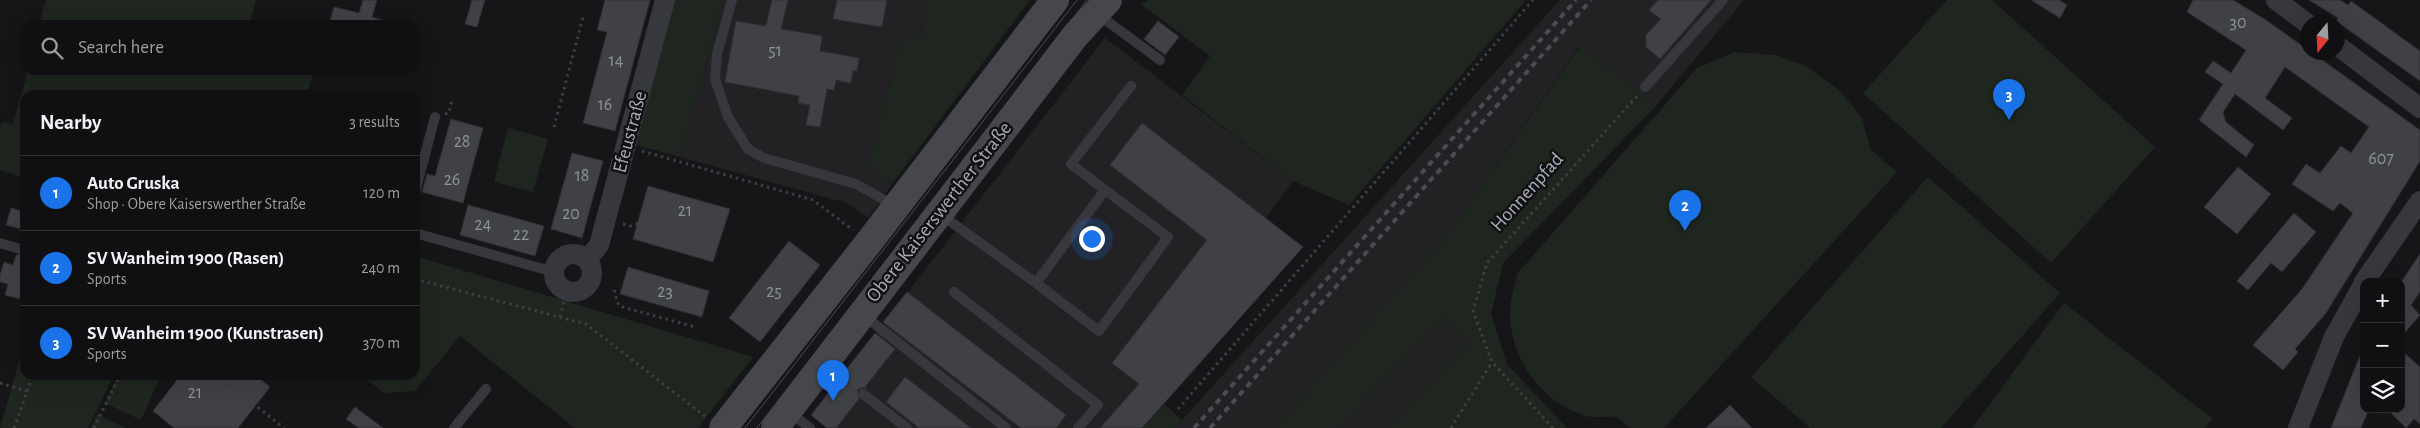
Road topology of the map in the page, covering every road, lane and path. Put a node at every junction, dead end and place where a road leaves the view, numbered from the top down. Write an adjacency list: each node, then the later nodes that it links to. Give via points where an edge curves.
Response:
1 (665, 0): 17 (street, Efeustraße)
2 (732, 0): 21 (lane, via 716,54 715,79 728,117 748,149 764,158 856,184)
3 (1055, 0): 21 (street, Obere Kaiserswerther Straße)
4 (1533, 0): 49 (path)
5 (1723, 0): 13 (lane)
6 (2276, 0): 9 (street)
7 (1102, 6): 11 (lane); 22 (street, Obere Kaiserswerther Straße, via 1075,36)
8 (583, 17): 16 (path)
9 (2300, 18)
10 (2345, 51): 14 (street)
11 (1160, 60)
12 (1131, 86): 19 (lane, via 1071,164)
13 (1645, 87): 41 (path, Honnenpfad, via 1487,263 1473,311)
14 (2420, 108)
15 (435, 117): 18 (lane)
16 (554, 127)
17 (626, 146): 23 (street, Efeustraße); 25 (path, via 813,200)
18 (420, 173)
19 (1105, 190): 33 (lane); 33 (lane, via 1168,237 1105,323 1099,331)
20 (2420, 201): 31 (street)
21 (895, 206): 25 (street, Obere Kaiserswerther Straße)
22 (939, 213): 33 (lane); 38 (street, Obere Kaiserswerther Straße)
23 (607, 219): 27 (path); 29 (street, Efeustraße, via 599,245)
24 (420, 234): 30 (lane)
25 (870, 242): 51 (street, Obere Kaiserswerther Straße)
26 (0, 243): 28 (lane)
27 (711, 245)
28 (20, 249)
29 (587, 260): 30 (street, via 570,254 559,260); 36 (street, via 592,271 589,283 580,291)
30 (554, 272): 36 (street, via 558,283)
31 (2367, 278)
32 (420, 280): 39 (path)
33 (1036, 284)
34 (2360, 289): 62 (street, via 2334,337)
35 (614, 290): 40 (path, via 620,306)
36 (568, 291): 39 (path)
37 (954, 292): 59 (lane, via 1098,405)
38 (861, 314): 50 (street, Obere Kaiserswerther Straße, via 832,370); 58 (lane)
39 (560, 317): 51 (path, via 586,324)
40 (695, 327)
41 (1492, 362): 60 (path); 61 (path, Honnenpfad)
42 (31, 380): 47 (path)
43 (118, 380): 53 (path)
44 (223, 380): 54 (path)
45 (0, 383): 47 (path)
46 (486, 389): 55 (lane)
47 (27, 391): 52 (path)
48 (863, 394): 57 (lane)
49 (1178, 409)
50 (782, 420): 56 (lane)
51 (718, 425)
52 (14, 428)
53 (94, 428)
54 (284, 428)
55 (454, 428)
56 (810, 428)
57 (907, 428)
58 (1006, 428)
59 (1078, 428)
60 (1451, 428)
61 (1553, 428)
62 (2298, 428)

